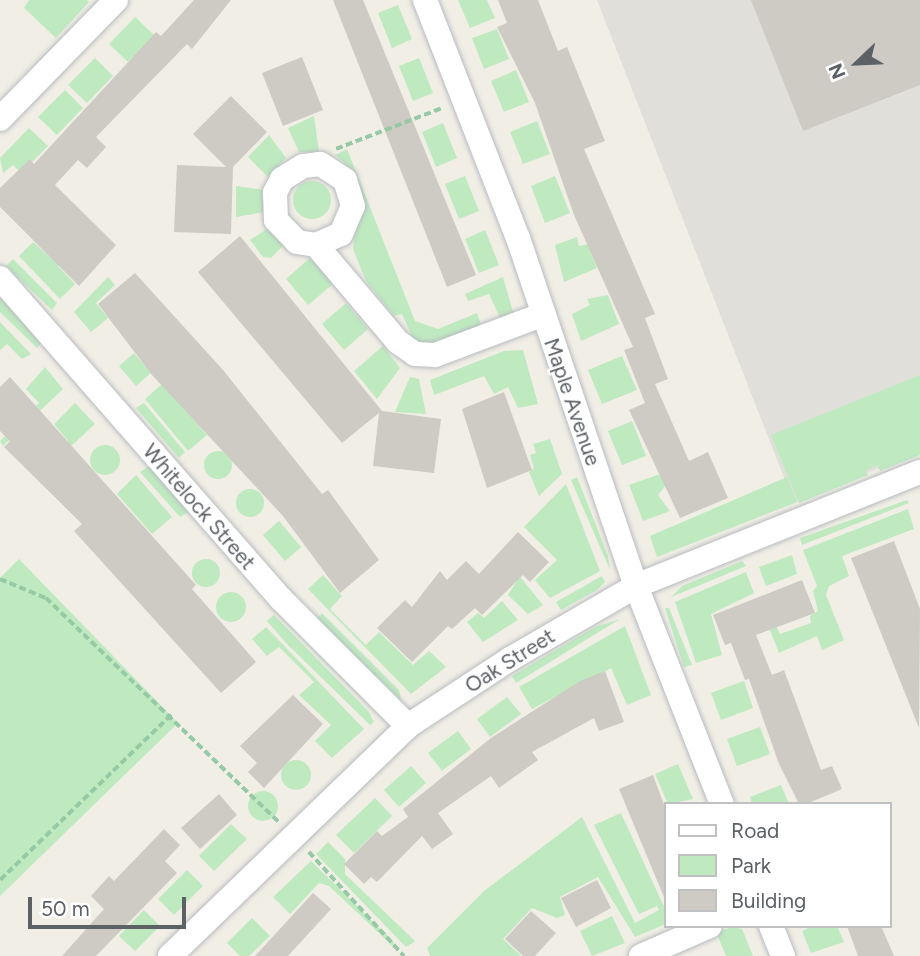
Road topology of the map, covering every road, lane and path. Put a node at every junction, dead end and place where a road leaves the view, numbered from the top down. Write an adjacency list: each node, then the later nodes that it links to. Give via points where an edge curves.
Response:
1 (116, 0): 4 (street)
2 (425, 0): 8 (street, Maple Avenue)
3 (442, 108): 5 (path, via 335,149)
4 (0, 119)
5 (320, 164): 6 (street, via 345,180 353,206 341,234); 6 (street, via 303,166 282,180 273,206 285,234)
6 (316, 245): 8 (street, via 398,342 415,354 435,355)
7 (0, 278): 13 (street, Whitelock Street, via 280,598)
8 (544, 313): 11 (street, Maple Avenue)
9 (920, 472): 11 (street, Oak Street)
10 (0, 579): 12 (path, via 46,598)
11 (636, 586): 13 (street, Oak Street); 14 (street, Maple Avenue)
12 (172, 715): 15 (path); 16 (path)
13 (408, 726): 15 (street, Oak Street)
14 (721, 802)
15 (292, 835): 19 (street, Oak Street); 20 (path)
16 (0, 880)
17 (705, 928): 21 (street)
18 (772, 928): 22 (street)
19 (170, 956)
20 (404, 956)
21 (641, 956)
22 (783, 956)

